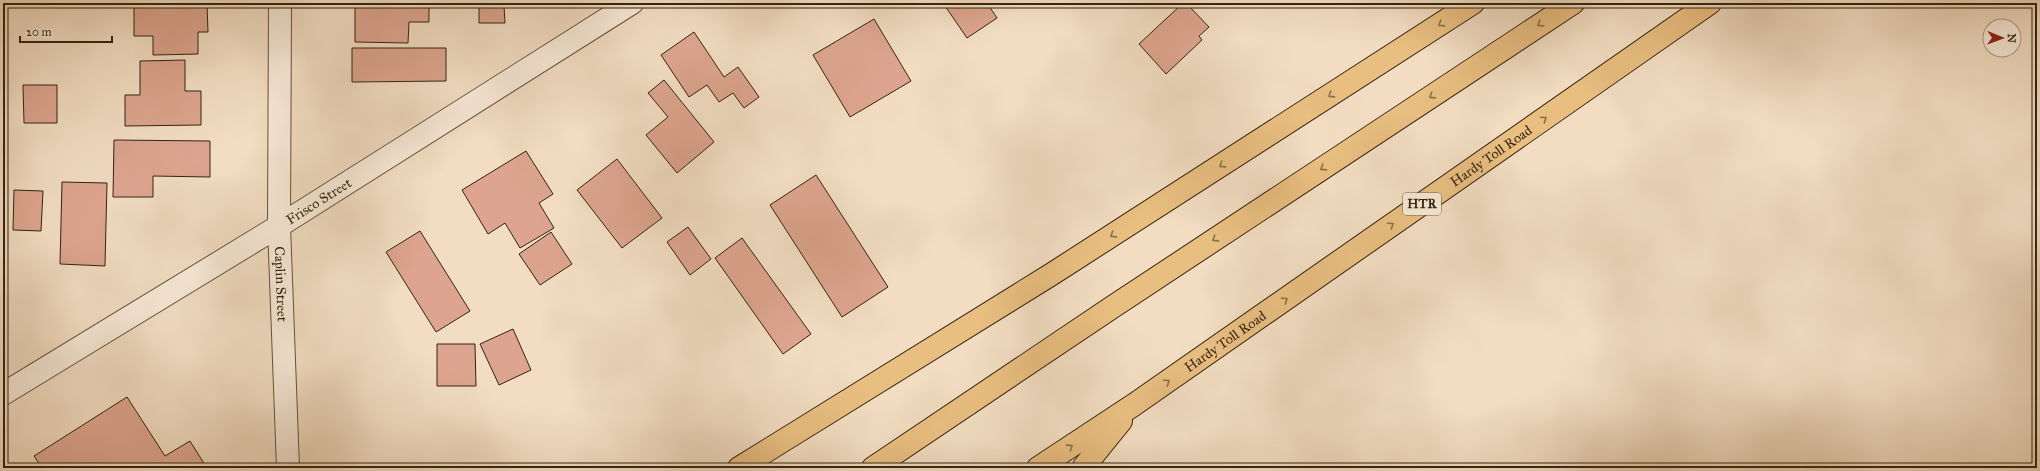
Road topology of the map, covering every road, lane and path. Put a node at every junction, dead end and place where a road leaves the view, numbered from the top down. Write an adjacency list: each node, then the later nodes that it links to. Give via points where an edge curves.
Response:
1 (280, 3): 6 (street, Caplin Street)
2 (632, 3): 6 (street, Frisco Street)
3 (1473, 3): 10 (highway, one-way to 10, via 1052,274)
4 (1572, 3): 11 (highway, one-way to 11)
5 (1710, 3): 8 (highway, Hardy Toll Road / HTR, one-way to 5)
6 (279, 226): 7 (street, Frisco Street); 9 (street, Caplin Street)
7 (3, 394)
8 (1134, 404): 12 (highway, Hardy Toll Road, one-way to 8); 13 (highway)
9 (288, 468)
10 (739, 468)
11 (873, 468)
12 (1038, 468)
13 (1083, 468)

